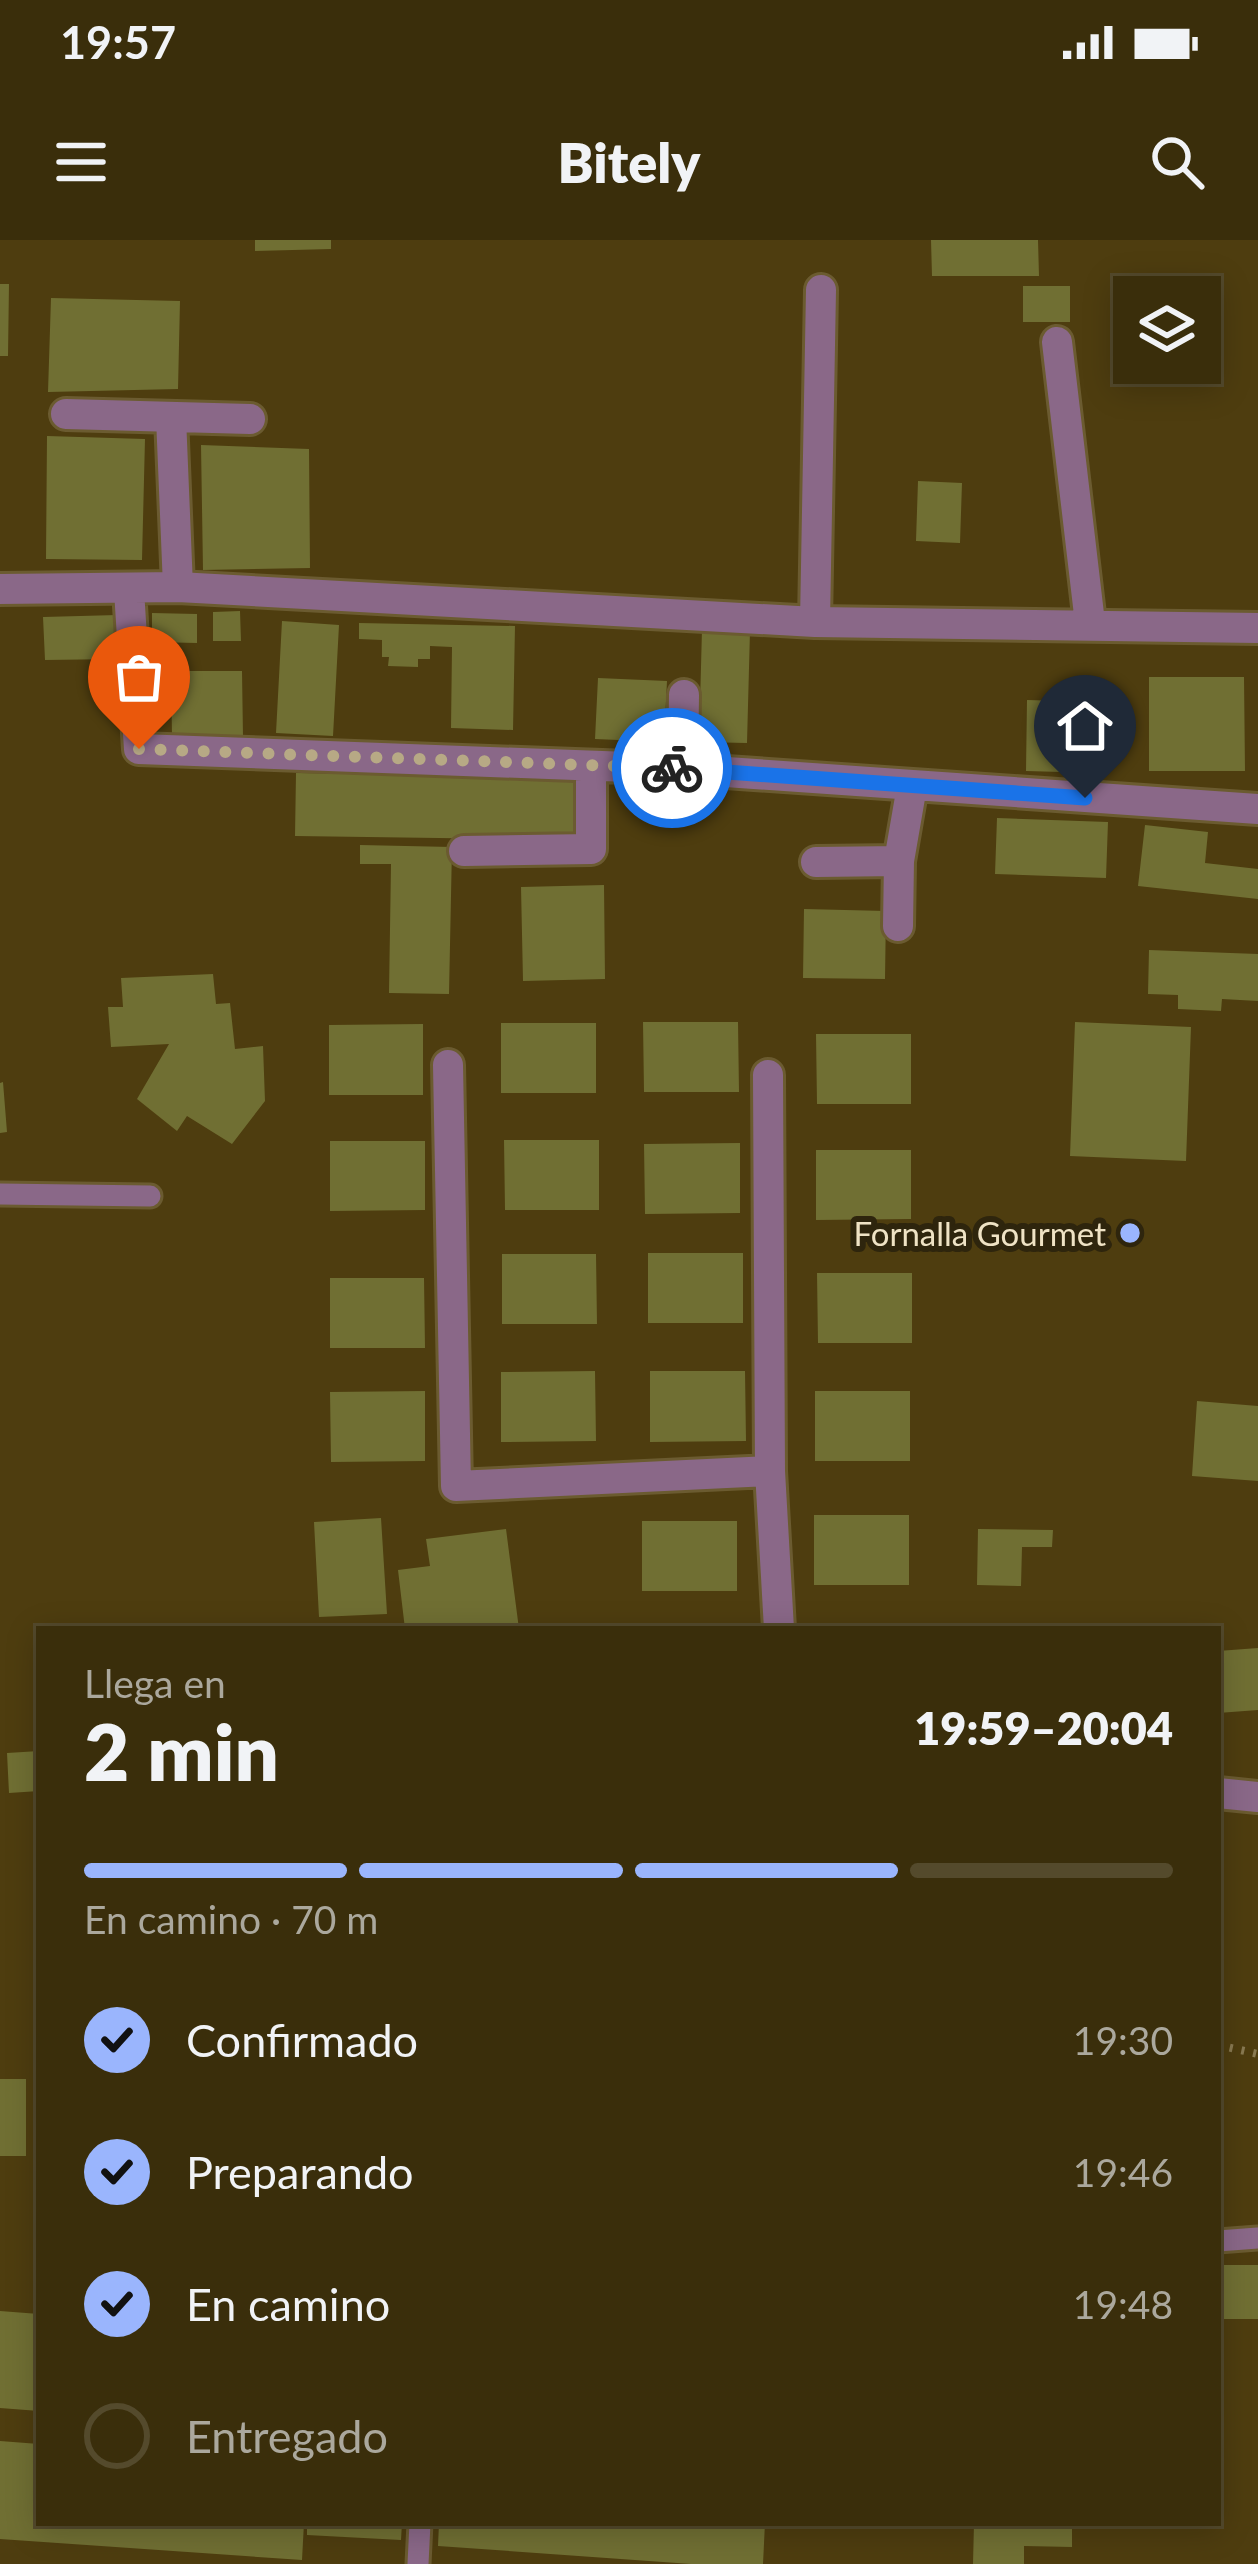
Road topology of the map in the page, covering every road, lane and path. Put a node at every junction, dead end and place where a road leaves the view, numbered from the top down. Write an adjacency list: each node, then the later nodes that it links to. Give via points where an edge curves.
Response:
1 (820, 290): 9 (street)
2 (1058, 342): 10 (street)
3 (66, 414): 4 (street)
4 (171, 417): 5 (street); 6 (street)
5 (250, 419)
6 (178, 587): 8 (street); 9 (street)
7 (0, 589): 8 (street)
8 (129, 590): 13 (street, via 139,749)
9 (815, 622): 10 (street)
10 (1090, 623): 11 (street)
11 (1258, 628)
12 (684, 695): 14 (street)
13 (591, 766): 14 (street); 17 (street, via 591,849)
14 (682, 769): 15 (street)
15 (912, 786): 16 (street); 18 (street)
16 (1258, 809)
17 (464, 851)
18 (898, 861): 19 (street); 20 (street)
19 (816, 862)
20 (898, 926)
21 (448, 1065): 25 (street, via 456,1486)
22 (768, 1076): 25 (street)
23 (0, 1194): 24 (lane)
24 (150, 1196)
25 (770, 1471): 26 (street)
26 (779, 1626)
27 (1221, 1793): 28 (street)
28 (1258, 1797)
29 (1221, 2046): 30 (path)
30 (1258, 2054)
31 (1258, 2238): 32 (lane)
32 (1221, 2241)
33 (420, 2526): 34 (lane)
34 (418, 2564)

